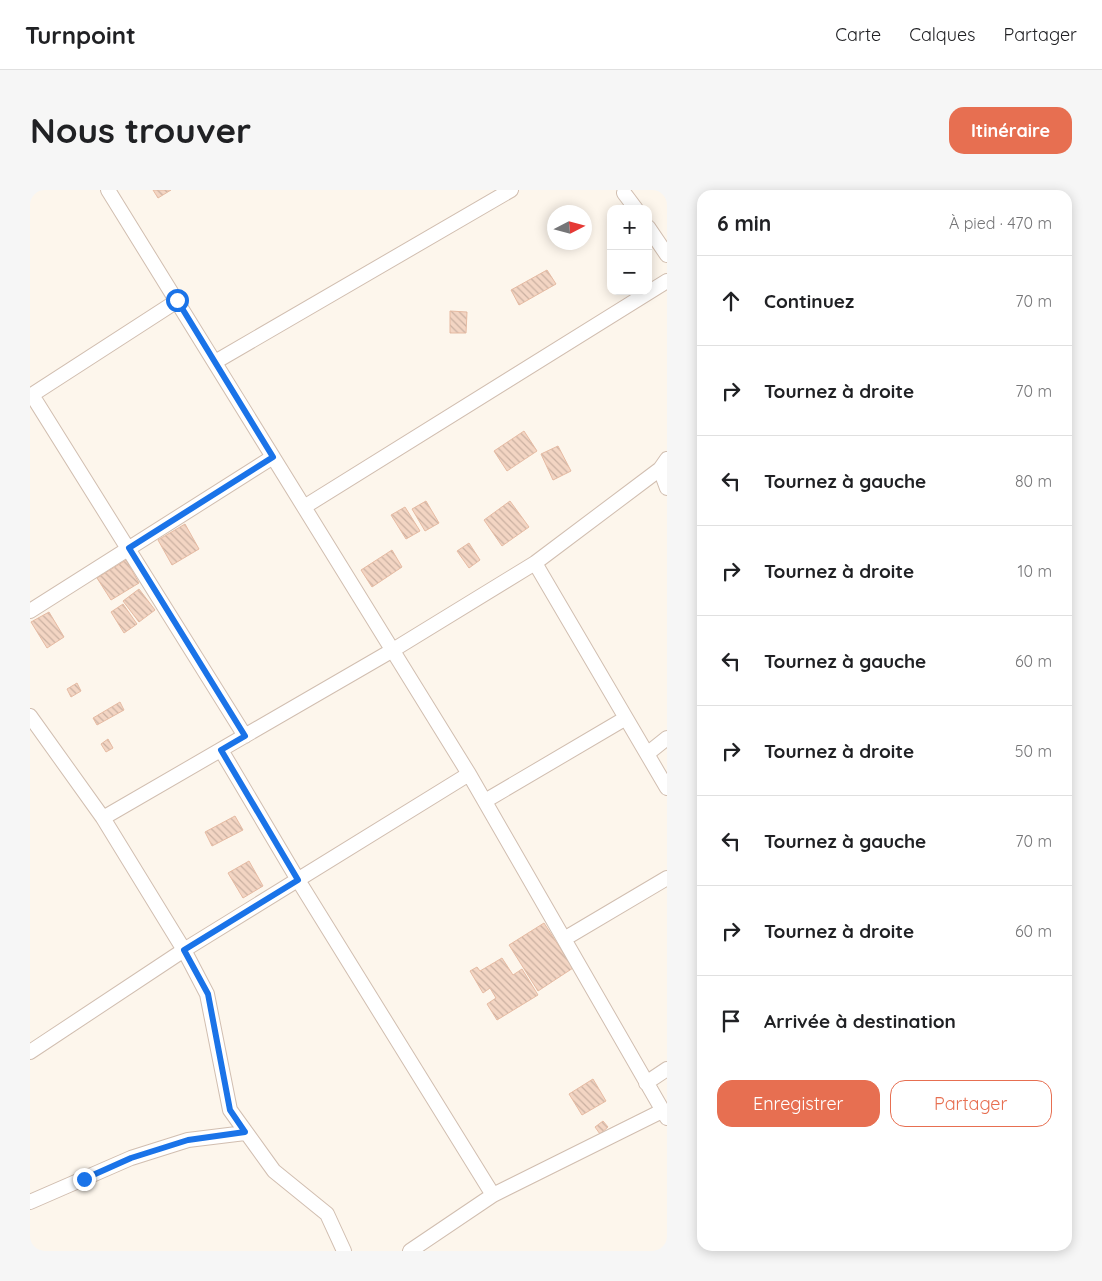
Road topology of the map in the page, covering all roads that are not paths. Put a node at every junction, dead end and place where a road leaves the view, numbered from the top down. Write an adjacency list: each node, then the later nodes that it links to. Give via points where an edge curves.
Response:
1 (108, 190): 8 (street)
2 (511, 190): 9 (street)
3 (625, 191): 4 (street)
4 (634, 205)
5 (652, 233): 6 (street)
6 (667, 255)
7 (667, 281): 14 (street)
8 (177, 300): 9 (street); 10 (street)
9 (215, 362): 11 (street)
10 (31, 395): 15 (street)
11 (273, 457): 14 (street); 15 (street)
12 (663, 464): 13 (street); 16 (street)
13 (667, 488)
14 (304, 507): 18 (street)
15 (129, 548): 17 (street); 21 (street)
16 (535, 563): 18 (street); 20 (street)
17 (30, 611)
18 (393, 650): 21 (street); 25 (street)
19 (30, 716): 28 (street)
20 (626, 718): 24 (street); 27 (street)
21 (245, 736): 23 (street)
22 (667, 738): 24 (street)
23 (221, 750): 28 (street); 30 (street)
24 (648, 754): 26 (street)
25 (469, 774): 27 (street); 30 (street)
26 (667, 788)
27 (485, 801): 31 (street)
28 (103, 818): 32 (street)
29 (667, 878): 31 (street)
30 (298, 880): 32 (street); 38 (street)
31 (564, 939): 35 (street)
32 (184, 950): 33 (street); 37 (street, via 208,994 230,1110)
33 (30, 1052)
34 (667, 1070): 35 (street)
35 (646, 1083): 36 (street)
36 (665, 1114): 38 (street)
37 (245, 1132): 39 (street, via 188,1140 131,1158); 40 (street, via 274,1171 327,1214)
38 (493, 1194): 41 (street)
39 (30, 1202)
40 (344, 1251)
41 (410, 1251)

